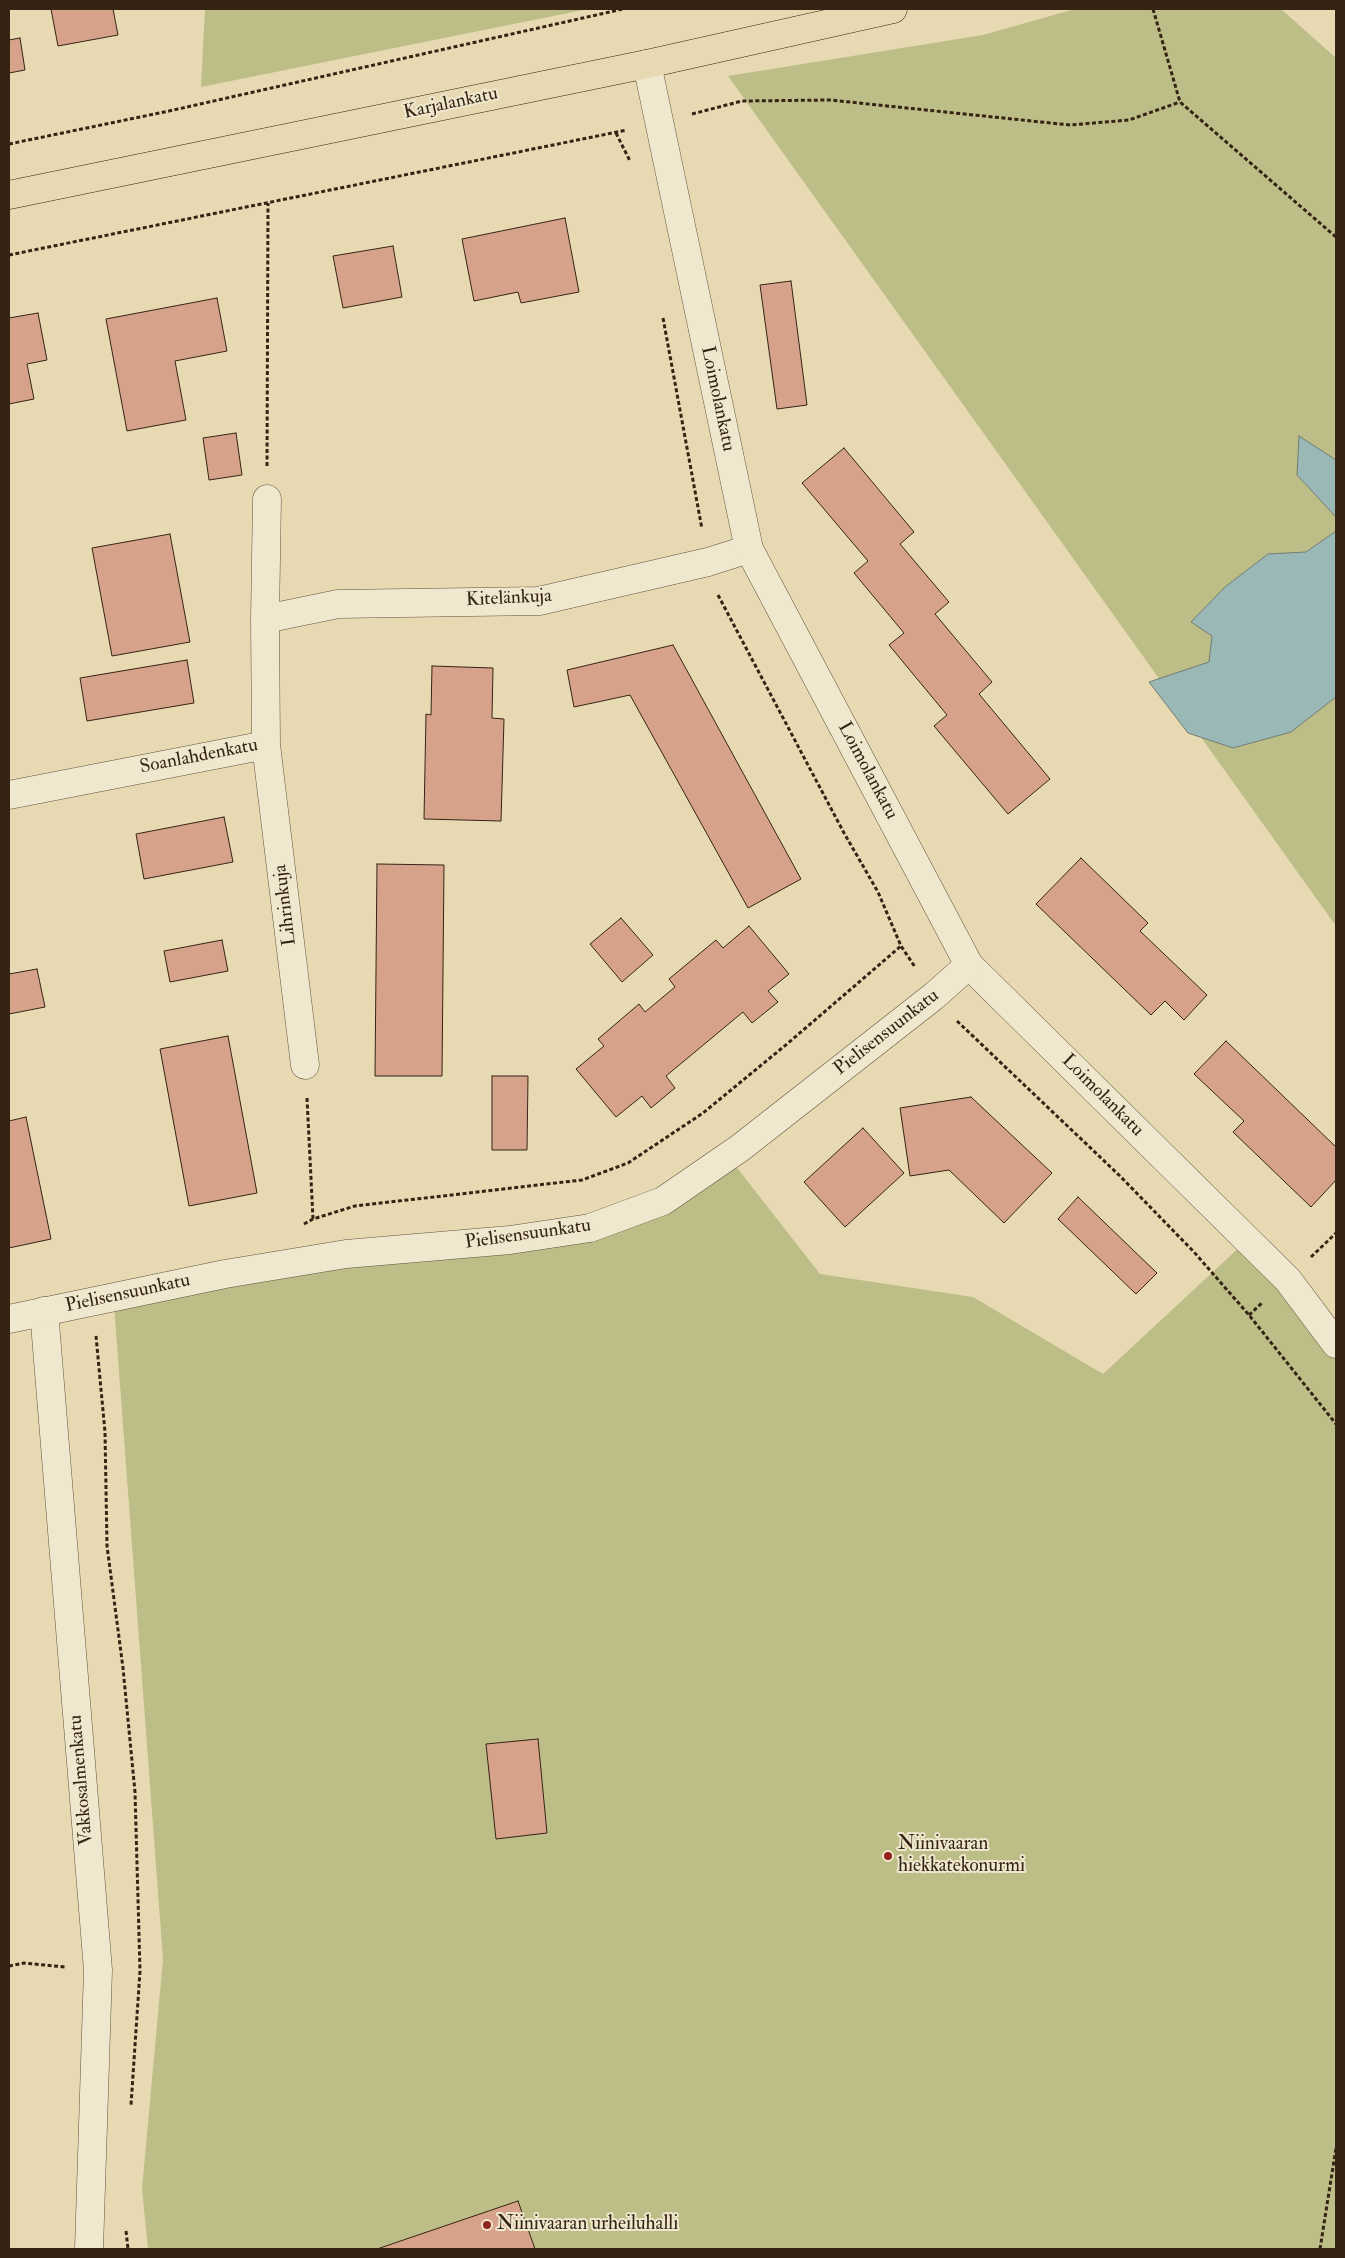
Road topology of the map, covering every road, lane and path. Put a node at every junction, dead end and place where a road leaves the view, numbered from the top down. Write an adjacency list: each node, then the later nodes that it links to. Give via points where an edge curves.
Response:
1 (623, 9): 7 (path)
2 (893, 9): 4 (main road, Karjalankatu)
3 (1153, 9): 5 (path)
4 (647, 64): 6 (street, Loimolankatu); 8 (main road, Karjalankatu)
5 (1180, 102): 6 (path, via 1129,120 1070,125 830,100 742,101); 10 (path)
6 (658, 122): 9 (path); 13 (street, Loimolankatu)
7 (9, 144)
8 (9, 195)
9 (268, 203): 11 (path); 12 (path)
10 (1336, 237)
11 (9, 255)
12 (267, 499): 14 (street, Soanlahdenkatu)
13 (749, 549): 14 (street, Kitelänkuja, via 708,562 539,601 338,604); 18 (street, Loimolankatu)
14 (265, 619): 15 (street, Soanlahdenkatu)
15 (266, 746): 16 (street, Soanlahdenkatu); 19 (street, Lihrinkuja)
16 (9, 795)
17 (900, 946): 20 (path, via 703,1113 628,1163 582,1180 355,1206)
18 (969, 965): 24 (street, Pielisensuunkatu, via 740,1148 663,1201 590,1228 510,1240 346,1254 225,1274); 27 (street, Loimolankatu, via 1288,1280)
19 (305, 1066): 20 (path)
20 (313, 1219): 21 (path)
21 (297, 1228)
22 (1336, 1233): 23 (path)
23 (1312, 1256)
24 (90, 1302): 25 (street, Pielisensuunkatu); 28 (path, via 105,1432 107,1546 135,1792 140,1971)
25 (44, 1312): 26 (street, Pielisensuunkatu); 31 (street, Vakkosalmenkatu, via 98,1970)
26 (9, 1319)
27 (1336, 1344)
28 (130, 2110)
29 (1336, 2148): 33 (path)
30 (125, 2223): 32 (path)
31 (88, 2249)
32 (128, 2249)
33 (1320, 2249)

